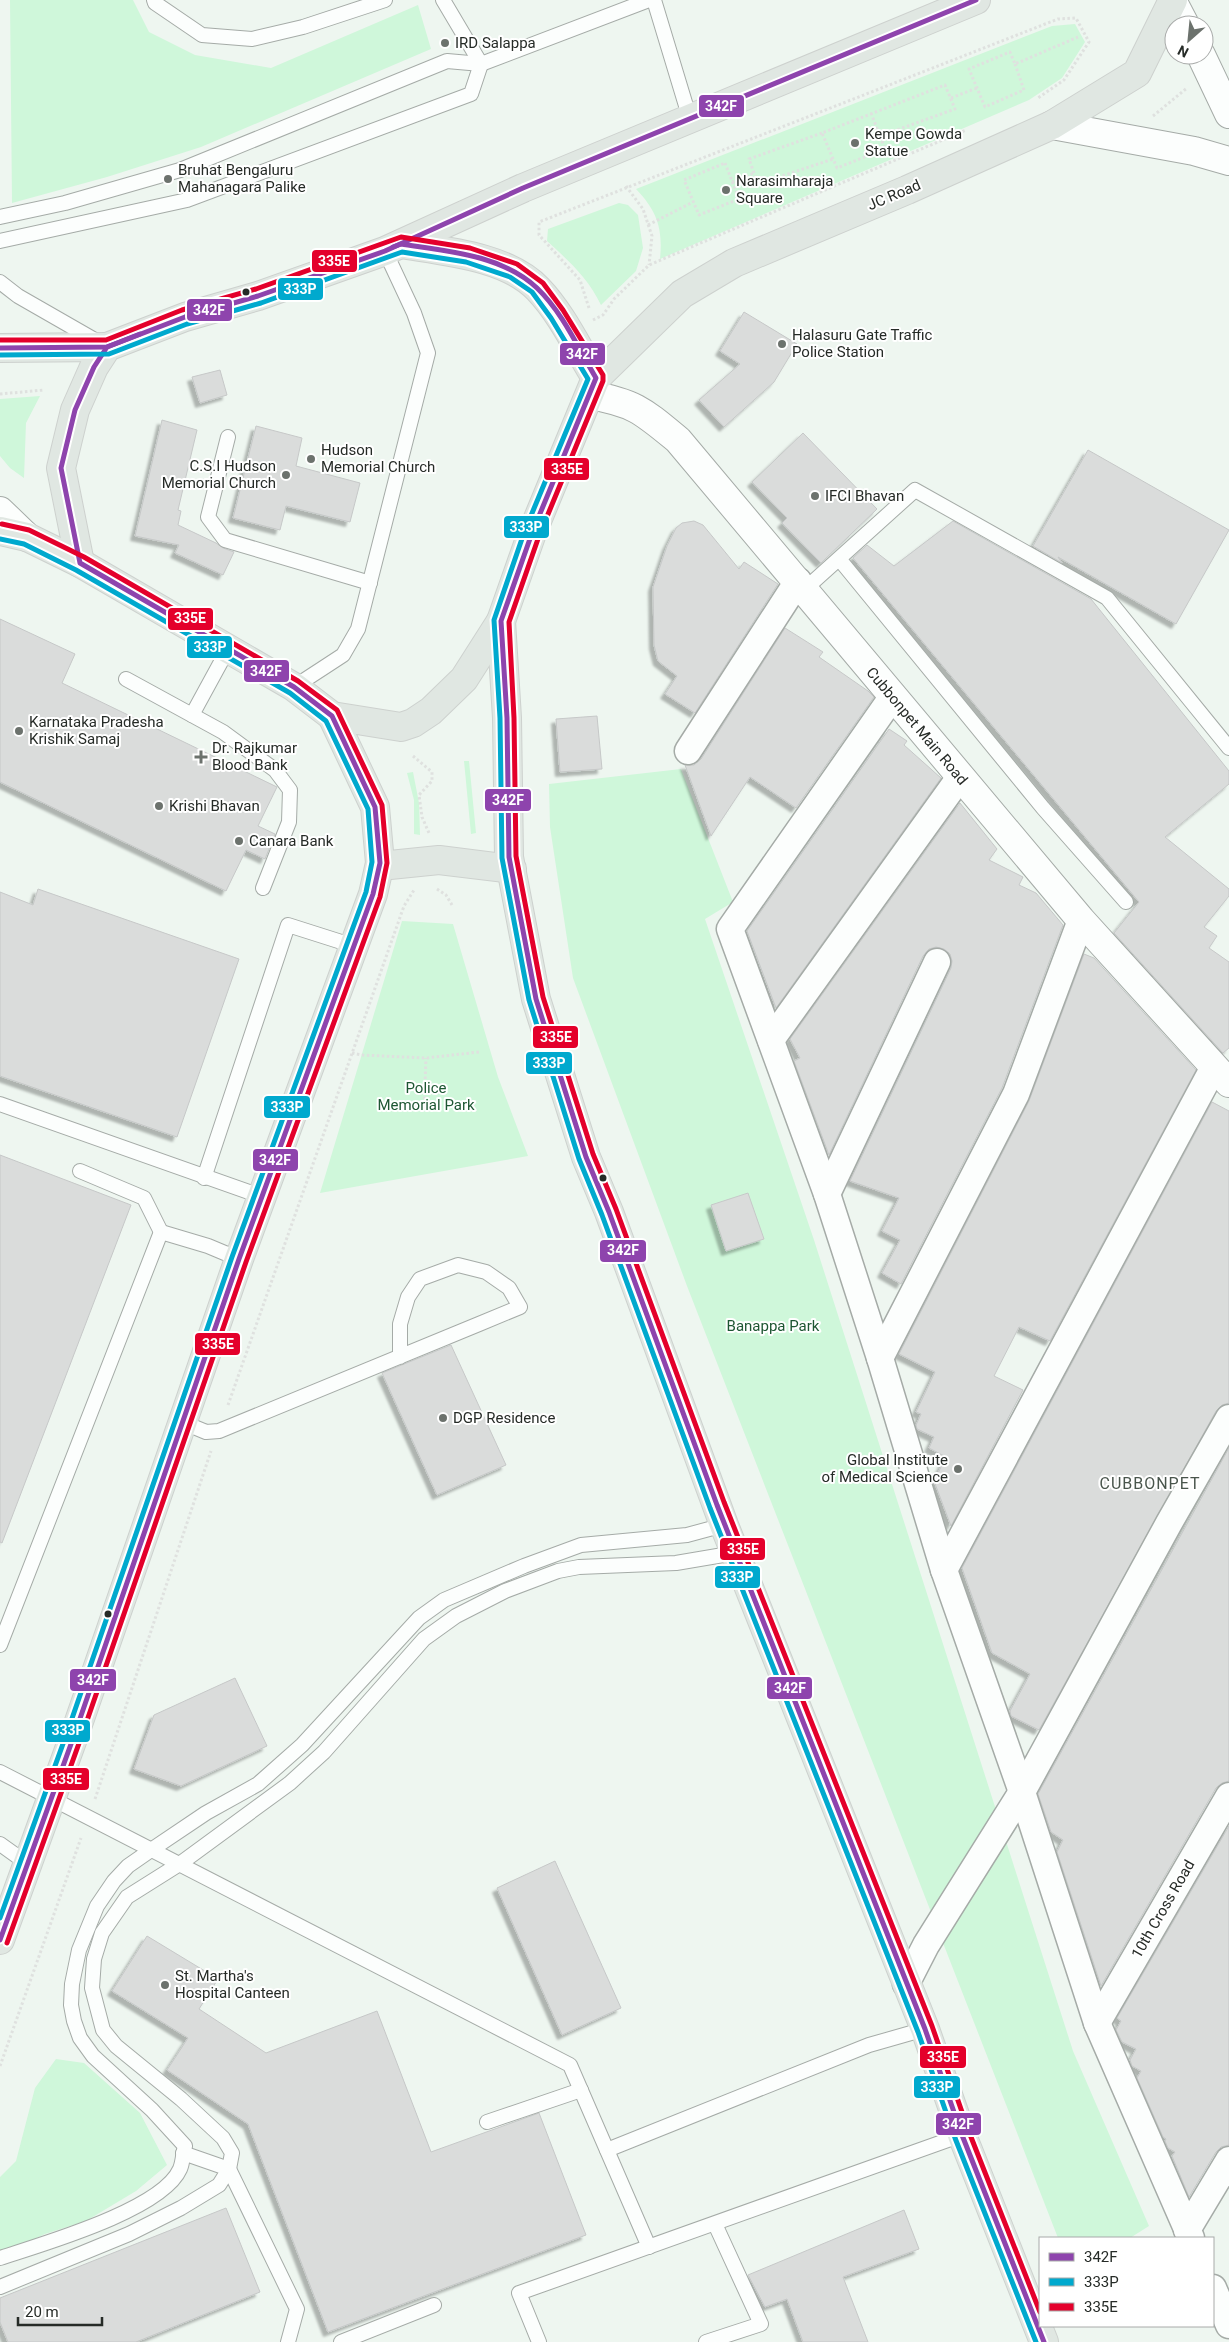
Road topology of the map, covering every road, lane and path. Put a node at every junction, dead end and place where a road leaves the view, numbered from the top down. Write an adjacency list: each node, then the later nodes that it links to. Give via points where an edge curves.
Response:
1 (154, 0): 2 (lane, via 202,35 252,39 303,27)
2 (385, 0)
3 (443, 0): 10 (lane)
4 (649, 0): 10 (lane)
5 (654, 0): 20 (lane)
6 (976, 0): 20 (main road)
7 (1172, 0): 8 (street); 21 (main road, JC Road, via 1137,73)
8 (1180, 15)
9 (1078, 37): 11 (path)
10 (481, 64): 31 (lane, via 447,61 180,170 65,203); 33 (lane, via 470,94 186,200)
11 (1015, 64): 14 (path, via 1010,52 969,69); 14 (path, via 1024,90 985,107)
12 (1206, 65): 18 (street)
13 (1192, 84): 19 (path)
14 (977, 88): 15 (path)
15 (951, 98): 17 (path, via 945,86); 24 (path, via 955,109)
16 (1031, 102): 29 (path, via 1064,80 1089,42 1076,18 1058,19)
17 (871, 114): 23 (path); 24 (path)
18 (1229, 114)
19 (1151, 118)
20 (690, 119): 34 (main road, via 523,188)
21 (1052, 125): 26 (street, via 1194,151); 39 (main road, JC Road, via 734,263 682,294)
22 (968, 130): 35 (path)
23 (822, 133): 25 (path); 27 (path, via 749,159)
24 (880, 136): 25 (path, via 886,149 836,168)
25 (833, 159): 27 (path, via 758,184)
26 (1229, 161)
27 (754, 173): 28 (path)
28 (732, 182): 30 (path, via 739,198 699,215); 30 (path, via 725,163 684,180)
29 (626, 186): 32 (path, via 643,209); 35 (path, via 539,222 539,235 580,280 594,320 603,315 614,299)
30 (693, 202): 32 (path)
31 (0, 217)
32 (648, 225): 35 (path, via 652,236)
33 (0, 241)
34 (393, 247): 38 (main road, via 258,296 185,317); 39 (main road, via 468,254 513,270 537,288 557,314); 48 (lane, via 428,353)
35 (649, 265)
36 (0, 282): 38 (lane)
37 (0, 348): 38 (main road)
38 (107, 348): 47 (main road, via 94,367 75,410 61,468)
39 (593, 386): 49 (street, Cubbonpet Main Road, via 636,406 678,440); 50 (main road, via 532,533)
40 (44, 390): 41 (path)
41 (0, 394)
42 (228, 437): 48 (lane, via 208,517 226,540)
43 (0, 511): 45 (street)
44 (0, 531): 45 (main road)
45 (27, 537): 47 (main road)
46 (840, 560): 49 (lane); 57 (lane, via 915,490 1107,598); 67 (lane, via 1043,808)
47 (80, 563): 51 (main road)
48 (370, 583): 53 (lane, via 358,629 343,655)
49 (801, 585): 54 (street, Cubbonpet Main Road); 58 (street)
50 (502, 622): 56 (main road, via 464,679 414,723 401,727); 63 (main road)
51 (228, 649): 53 (main road); 55 (lane)
52 (126, 678): 55 (lane)
53 (294, 687): 56 (main road)
54 (893, 696): 60 (street, Cubbonpet Main Road); 72 (street, via 730,929)
55 (192, 715): 64 (lane, via 223,732 276,770 290,790 289,822)
56 (332, 716): 62 (main road, via 375,807)
57 (1229, 748)
58 (688, 751)
59 (413, 756): 61 (path, via 432,772 432,781 419,795 422,817)
60 (960, 777): 69 (street, Cubbonpet Main Road); 72 (street)
61 (434, 839)
62 (380, 866): 63 (main road, via 439,860); 70 (main road)
63 (512, 869): 90 (main road, via 536,1000 583,1148)
64 (263, 888)
65 (422, 889): 74 (path, via 414,889 404,906)
66 (430, 889): 68 (path, via 438,889)
67 (1126, 902)
68 (452, 905)
69 (1080, 920): 76 (street, Cubbonpet Main Road); 86 (street, via 1016,1094)
70 (354, 946): 80 (lane, via 288,925); 82 (main road)
71 (938, 962): 81 (street)
72 (771, 1040): 81 (street)
73 (479, 1052): 75 (path)
74 (352, 1053): 75 (path); 89 (path)
75 (426, 1058): 78 (path)
76 (1221, 1075): 92 (street)
77 (0, 1104): 80 (lane)
78 (424, 1109)
79 (80, 1171): 83 (lane, via 144,1198)
80 (204, 1178): 82 (lane)
81 (827, 1194): 86 (street)
82 (263, 1197): 84 (main road)
83 (160, 1232): 84 (lane); 95 (lane)
84 (239, 1259): 88 (main road)
85 (400, 1357): 85 (lane, via 479,1324 520,1307 509,1288 486,1272 458,1265 420,1279 408,1297 400,1324); 89 (lane)
86 (880, 1358): 92 (street)
87 (1229, 1418): 97 (street, via 1168,1523)
88 (182, 1422): 89 (lane, via 206,1432); 99 (main road)
89 (219, 1431): 100 (path)
90 (724, 1525): 91 (main road); 93 (lane, via 687,1535 581,1545)
91 (735, 1553): 94 (lane, via 676,1563 579,1567 558,1571); 106 (main road)
92 (944, 1570): 97 (street)
93 (493, 1578): 94 (lane); 102 (lane, via 444,1600 420,1618 302,1745 258,1784 206,1813)
94 (499, 1594): 103 (lane, via 456,1616 424,1639 324,1752 283,1788)
95 (0, 1645)
96 (0, 1772): 99 (lane)
97 (1022, 1792): 106 (street, via 926,1945); 107 (street)
98 (1229, 1796): 107 (street, 10th Cross Road)
99 (52, 1798): 100 (lane); 104 (main road)
100 (88, 1818): 102 (lane); 109 (path)
101 (0, 1844): 104 (lane)
102 (151, 1850): 103 (lane); 114 (lane, via 128,1866 97,1906 77,1957 71,2005 80,2038 93,2056 152,2110 185,2146)
103 (181, 1863): 110 (lane, via 570,2065); 116 (lane, via 127,1897 102,1933 94,1959 92,1988 103,2030 116,2046 182,2099 223,2138 232,2153)
104 (28, 1864): 105 (main road)
105 (0, 1940)
106 (906, 1984): 108 (main road)
107 (1097, 2023): 118 (street)
108 (925, 2029): 112 (main road); 113 (lane, via 869,2045)
109 (0, 2066)
110 (582, 2090): 111 (lane); 113 (lane)
111 (487, 2122)
112 (962, 2135): 117 (lane); 131 (main road)
113 (607, 2150): 120 (lane)
114 (184, 2153): 116 (lane); 119 (lane, via 180,2169 171,2182 155,2194 131,2209)
115 (1229, 2160): 118 (street)
116 (229, 2169): 121 (lane, via 219,2185 181,2208); 127 (lane, via 297,2309)
117 (715, 2224): 120 (lane); 130 (lane, via 761,2324)
118 (1189, 2234)
119 (66, 2235): 121 (lane); 122 (lane)
120 (649, 2247): 129 (lane, via 519,2293)
121 (74, 2256): 123 (lane)
122 (0, 2258)
123 (0, 2287)
124 (1214, 2290): 126 (street)
125 (434, 2305): 128 (lane)
126 (1229, 2325)
127 (288, 2342)
128 (341, 2342)
129 (539, 2342)
130 (706, 2342)
131 (1044, 2342)

